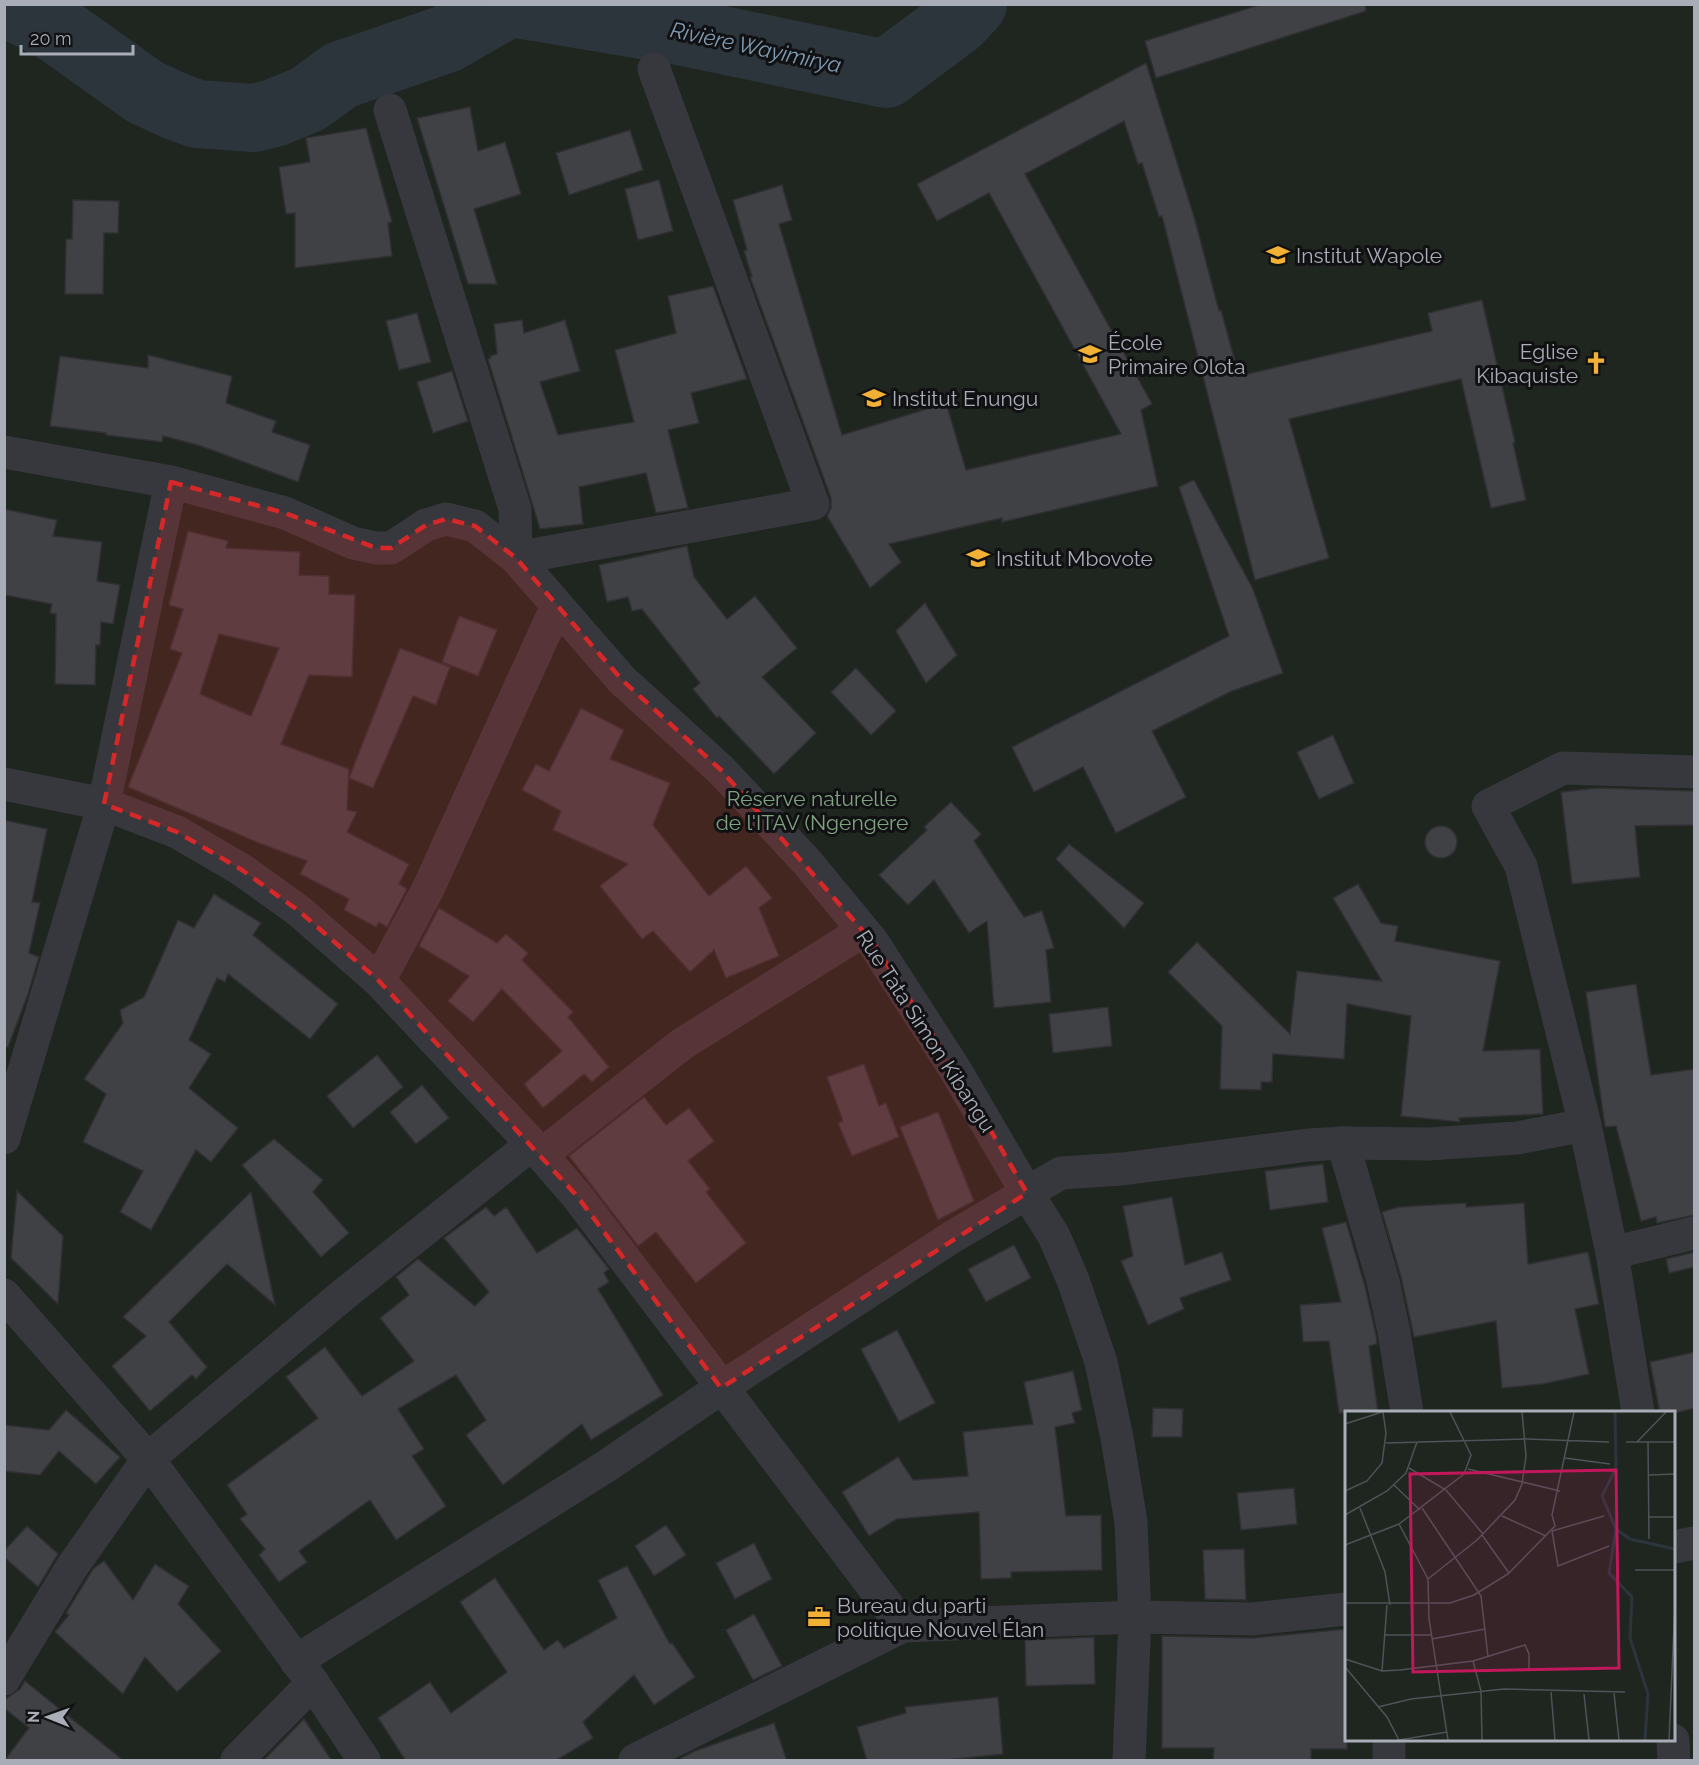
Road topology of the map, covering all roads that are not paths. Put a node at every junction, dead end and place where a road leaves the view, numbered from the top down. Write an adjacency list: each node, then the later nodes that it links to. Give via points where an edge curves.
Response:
1 (654, 69): 5 (street, via 813,504)
2 (390, 110): 5 (street, via 515,509)
3 (4, 452): 4 (street, Rue Tata Simon Kibangu)
4 (171, 482): 5 (street, Rue Tata Simon Kibangu, via 285,513 353,543 376,548 391,548 426,525 446,519 475,526); 9 (street)
5 (516, 558): 6 (street, Rue Tata Simon Kibangu)
6 (556, 606): 10 (street, Rue Tata Simon Kibangu, via 622,680 729,778 806,861); 11 (street, via 428,889)
7 (1695, 772): 12 (street, via 1563,768 1488,806 1521,866)
8 (4, 784): 9 (street)
9 (105, 804): 11 (street, via 177,832 242,870 299,911); 13 (street)
10 (863, 931): 15 (street, via 682,1044); 16 (street, Rue Tata Simon Kibangu, via 956,1071)
11 (379, 981): 15 (street)
12 (1586, 1125): 14 (street, via 1517,1138 1429,1144); 18 (street)
13 (4, 1138)
14 (1343, 1143): 16 (street, via 1061,1173); 21 (street, via 1383,1281)
15 (536, 1149): 20 (street, via 577,1196); 23 (street, via 343,1295)
16 (1027, 1193): 20 (street, via 952,1237); 27 (street, Rue Tata Simon Kibangu, via 1054,1236 1101,1362 1131,1522)
17 (1695, 1233): 18 (street)
18 (1612, 1253): 22 (street)
19 (4, 1295): 23 (street)
20 (721, 1388): 28 (street); 29 (street)
21 (1407, 1411)
22 (1638, 1411)
23 (148, 1459): 29 (street); 30 (street, via 72,1567)
24 (1695, 1544): 25 (street)
25 (1675, 1547)
26 (1345, 1609): 27 (street, via 1251,1619)
27 (1135, 1617): 28 (street); 36 (street, Rue Tata Simon Kibangu)
28 (903, 1626): 35 (street)
29 (304, 1672): 33 (street); 34 (street)
30 (4, 1679)
31 (1389, 1741): 37 (street)
32 (1672, 1741): 38 (street)
33 (237, 1761)
34 (364, 1761)
35 (635, 1761)
36 (1129, 1761)
37 (1389, 1761)
38 (1674, 1761)

